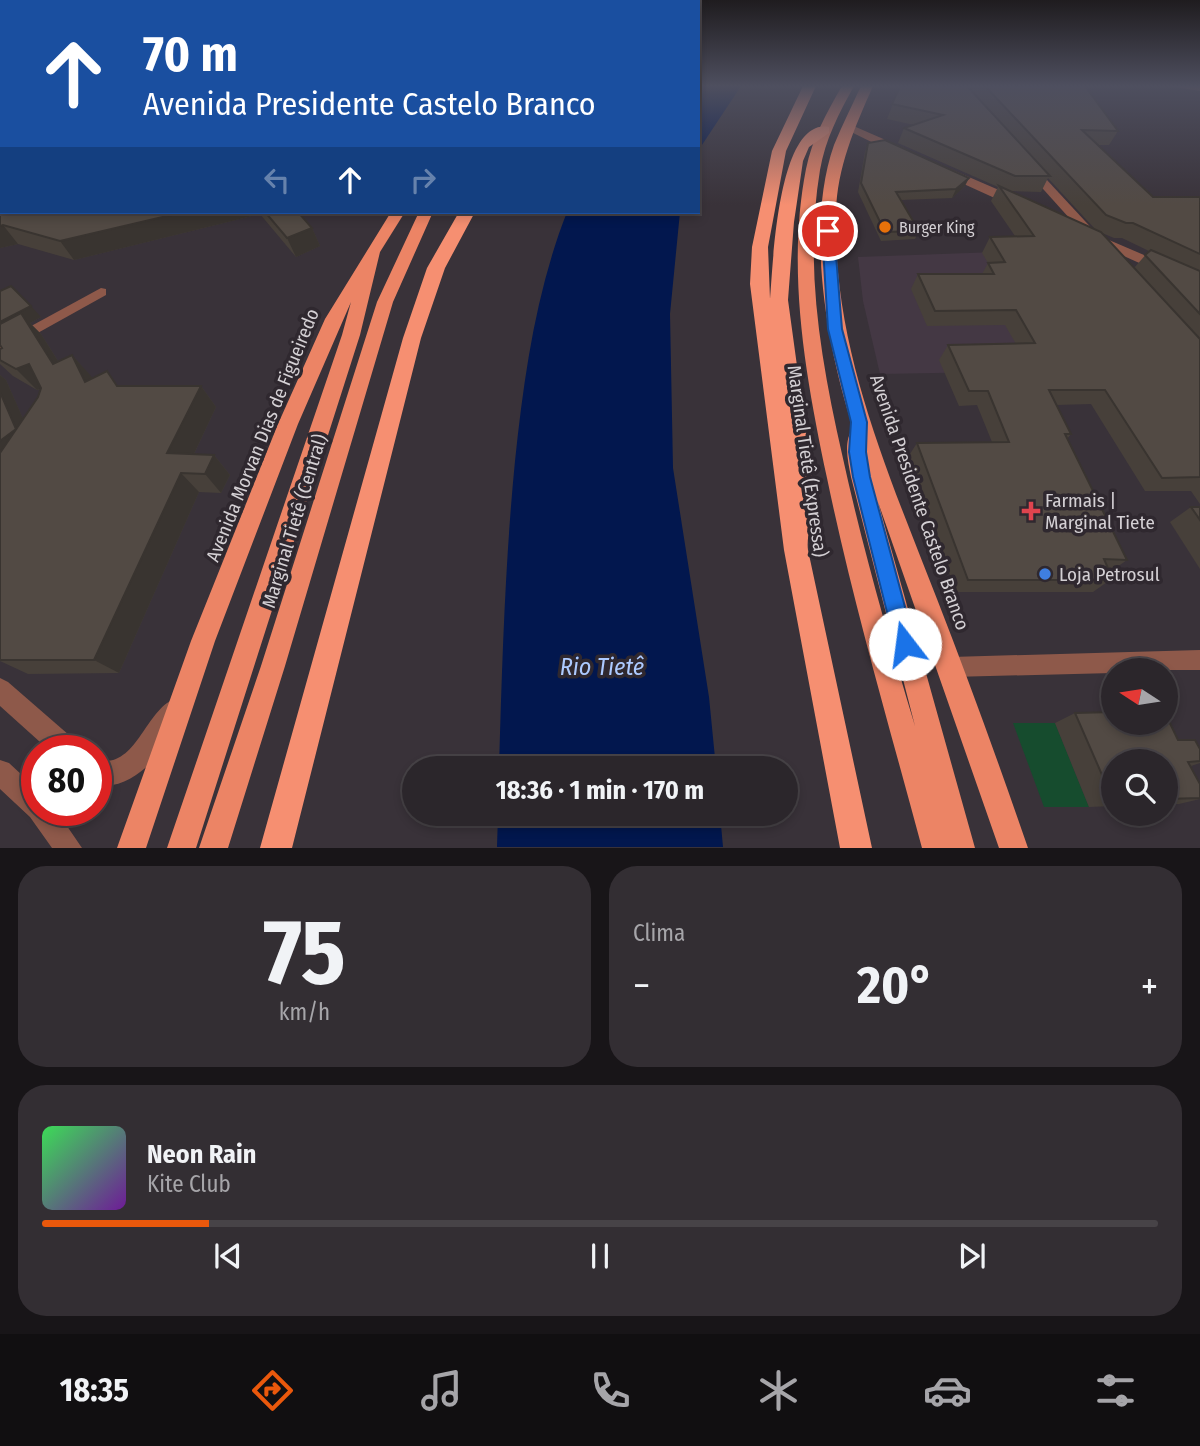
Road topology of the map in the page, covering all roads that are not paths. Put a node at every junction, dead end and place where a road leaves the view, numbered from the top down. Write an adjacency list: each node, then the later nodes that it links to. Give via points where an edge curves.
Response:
1 (791, 126): 20 (highway, Marginal Tietê (Expressa), via 779,151 767,202 760,259 763,324)
2 (826, 126): 4 (highway)
3 (849, 127): 5 (street); 19 (highway, Avenida Presidente Castelo Branco, via 833,176 829,277 835,329)
4 (824, 130): 20 (highway, via 803,145 796,161 779,300 804,505); 36 (highway, via 813,168 806,234 808,318 852,550)
5 (909, 155)
6 (1020, 157): 13 (street)
7 (933, 165): 8 (street)
8 (1032, 209)
9 (397, 214): 14 (highway, Avenida Morvan Dias de Figueiredo)
10 (425, 214): 33 (highway, Marginal Tietê (Central), via 385,302)
11 (461, 218): 34 (highway, via 436,268 412,338)
12 (1056, 220): 13 (street)
13 (1093, 237): 15 (street); 16 (street)
14 (372, 252): 24 (highway, Avenida Morvan Dias de Figueiredo, via 333,319); 32 (highway, via 351,335)
15 (1117, 264)
16 (1200, 285)
17 (101, 292): 18 (street)
18 (0, 349)
19 (859, 422): 22 (highway, Avenida Presidente Castelo Branco); 37 (highway, via 861,477)
20 (796, 550): 35 (highway, Marginal Tietê (Expressa))
21 (1200, 660): 22 (street)
22 (951, 667): 38 (highway, Avenida Presidente Castelo Branco)
23 (0, 690): 25 (street)
24 (182, 700): 27 (street, via 134,764); 31 (highway, Avenida Morvan Dias de Figueiredo)
25 (50, 735)
26 (0, 772): 28 (street)
27 (112, 773)
28 (21, 792)
29 (52, 826): 30 (street)
30 (69, 848)
31 (131, 848)
32 (181, 848)
33 (213, 848)
34 (276, 848)
35 (856, 848)
36 (937, 848)
37 (961, 848)
38 (1014, 848)

